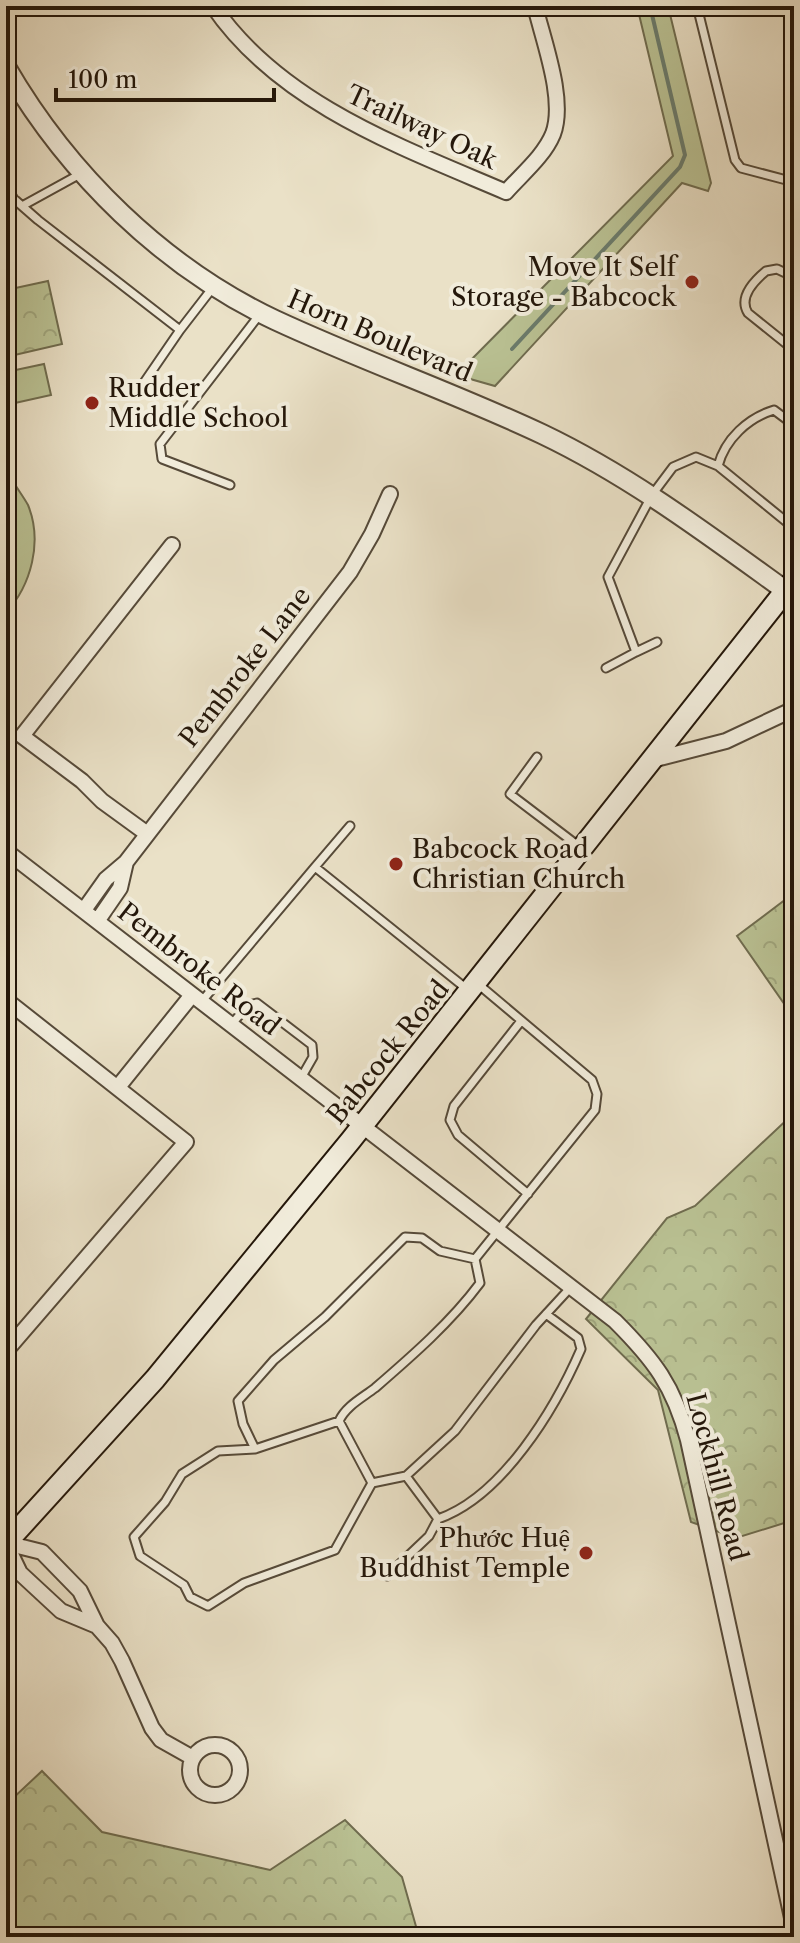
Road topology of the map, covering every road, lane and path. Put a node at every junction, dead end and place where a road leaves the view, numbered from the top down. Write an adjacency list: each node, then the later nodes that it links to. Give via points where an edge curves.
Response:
1 (213, 6): 2 (street, Trailway Oak, via 225,25 277,74 328,111 506,192 545,148 557,120)
2 (535, 6)
3 (697, 6): 6 (lane, via 735,160 741,168)
4 (6, 67): 5 (street, Horn Boulevard)
5 (82, 173): 8 (lane); 10 (street, Horn Boulevard, via 161,248)
6 (794, 182)
7 (6, 187): 8 (lane)
8 (22, 206): 12 (lane)
9 (794, 277): 13 (lane, via 777,269 766,271 743,306)
10 (215, 285): 11 (street, Horn Boulevard); 12 (lane)
11 (262, 313): 17 (lane, via 160,444 162,459); 19 (street, Horn Boulevard, via 544,435)
12 (180, 330): 14 (lane)
13 (794, 350)
14 (143, 384)
15 (794, 425): 16 (lane, via 774,410 763,413 740,428)
16 (718, 466): 19 (lane, via 696,457 684,460); 20 (lane)
17 (230, 485)
18 (390, 494): 30 (street, Pembroke Lane, via 350,572)
19 (652, 495): 22 (street, Horn Boulevard); 24 (lane, via 608,577)
20 (794, 528)
21 (172, 545): 30 (street, via 22,736)
22 (790, 585): 28 (main road, Babcock Road)
23 (657, 642): 24 (lane)
24 (636, 652): 25 (lane)
25 (606, 668)
26 (794, 709): 28 (street, via 726,741)
27 (537, 757): 31 (lane, via 510,794)
28 (651, 760): 31 (main road, Babcock Road)
29 (350, 826): 34 (lane)
30 (146, 833): 33 (street, Pembroke Lane)
31 (582, 849): 37 (main road, Babcock Road)
32 (6, 851): 35 (street, Pembroke Road)
33 (126, 862): 35 (street, Pembroke Lane); 36 (street, Pembroke Lane, via 120,888)
34 (315, 867): 37 (lane); 38 (lane)
35 (84, 910): 36 (street, Pembroke Road)
36 (98, 920): 38 (street, Pembroke Road)
37 (473, 987): 40 (lane); 44 (main road, Babcock Road)
38 (196, 999): 41 (street, Pembroke Road); 43 (street)
39 (6, 1000): 43 (street)
40 (521, 1021): 45 (lane, via 592,1080 597,1094 595,1110); 45 (lane, via 454,1106 450,1120 458,1135)
41 (231, 1025): 42 (street, Pembroke Road); 42 (lane, via 248,1005 257,1003 301,1036 312,1045 313,1057)
42 (301, 1078): 44 (street, Pembroke Road)
43 (118, 1087): 50 (street, via 186,1142)
44 (362, 1127): 46 (street, Lockhill Road); 56 (main road, Babcock Road, via 155,1379)
45 (528, 1194): 46 (lane)
46 (499, 1232): 47 (lane); 48 (street, Lockhill Road)
47 (475, 1259): 51 (lane, via 480,1283 462,1306); 52 (lane, via 440,1251 422,1238 405,1237 274,1360 238,1401)
48 (571, 1287): 49 (lane); 62 (street, Lockhill Road, via 615,1321 656,1365 674,1396)
49 (546, 1314): 53 (lane, via 455,1431); 55 (lane, via 578,1338 581,1349 571,1373 513,1465 456,1512)
50 (6, 1351)
51 (339, 1421): 52 (lane); 54 (lane)
52 (255, 1449): 54 (lane, via 218,1451 182,1474 134,1537 140,1556 208,1606 244,1583 335,1550)
53 (406, 1476): 54 (lane); 55 (lane)
54 (372, 1483)
55 (438, 1519): 57 (lane, via 429,1536)
56 (6, 1543): 58 (street, via 42,1552); 59 (street, via 20,1573)
57 (387, 1576)
58 (69, 1579): 59 (street); 60 (street)
59 (49, 1600): 60 (street)
60 (97, 1626): 61 (street, via 122,1661 152,1728 161,1740)
61 (193, 1758)
62 (794, 1927)

